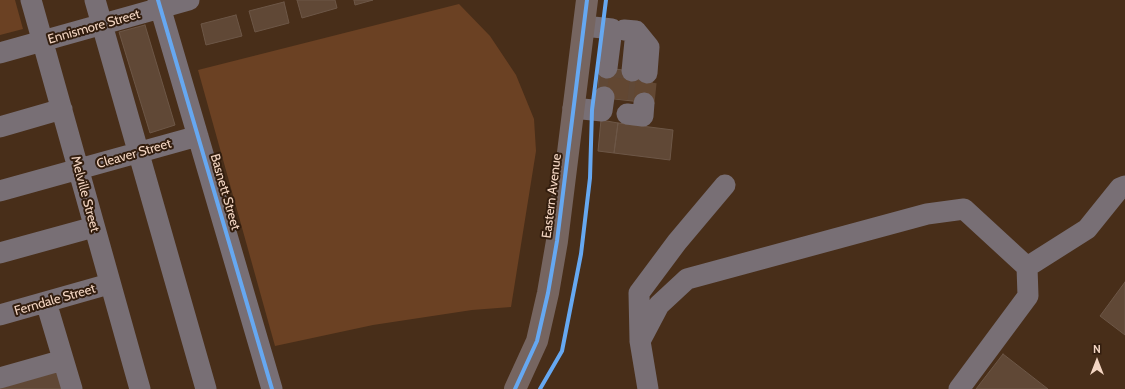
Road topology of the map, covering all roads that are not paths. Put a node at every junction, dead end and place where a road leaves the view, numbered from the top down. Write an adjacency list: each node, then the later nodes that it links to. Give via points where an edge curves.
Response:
1 (31, 0): 9 (street, Melville Street)
2 (95, 0): 6 (street)
3 (189, 0): 5 (street, Ennismore Street)
4 (587, 0): 7 (highway, Eastern Avenue)
5 (159, 4): 6 (street, Ennismore Street); 15 (street, Basnett Street)
6 (102, 23): 9 (street, Ennismore Street); 16 (street)
7 (584, 26): 8 (street); 12 (highway, Eastern Avenue)
8 (624, 30): 8 (street, via 626,71 649,47)
9 (43, 42): 10 (street, Ennismore Street); 13 (street, Melville Street)
10 (0, 53)
11 (620, 105): 12 (street)
12 (574, 108): 34 (highway, Eastern Avenue, via 548,293 537,341)
13 (62, 109): 14 (street); 17 (street, Melville Street)
14 (0, 127)
15 (198, 136): 16 (street, Cleaver Street); 33 (street, Basnett Street)
16 (139, 152): 17 (street, Cleaver Street); 32 (street)
17 (79, 169): 20 (street, Cleaver Street); 21 (street, Melville Street)
18 (725, 184): 27 (street, via 639,293)
19 (1125, 186): 23 (street, via 1120,188 1087,229)
20 (0, 191)
21 (94, 227): 22 (street); 24 (street, Melville Street)
22 (0, 253)
23 (1027, 267): 27 (street, via 964,209 927,214 687,279 660,305); 36 (street, via 1028,296)
24 (110, 284): 25 (street, Ferndale Street); 31 (street, Melville Street)
25 (46, 302): 26 (street, Ferndale Street); 28 (street)
26 (0, 315)
27 (640, 340): 35 (street)
28 (63, 360): 29 (street); 30 (street)
29 (0, 378)
30 (72, 389)
31 (140, 389)
32 (206, 389)
33 (272, 389)
34 (515, 389)
35 (648, 389)
36 (958, 389)

